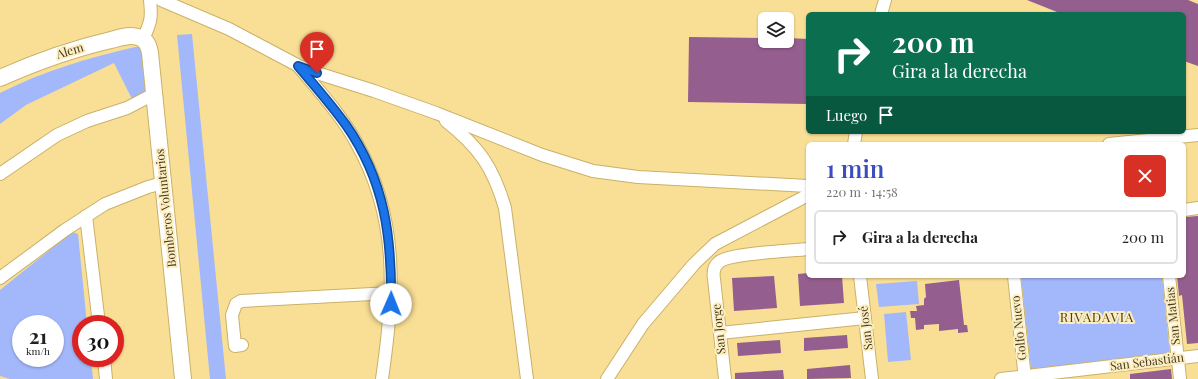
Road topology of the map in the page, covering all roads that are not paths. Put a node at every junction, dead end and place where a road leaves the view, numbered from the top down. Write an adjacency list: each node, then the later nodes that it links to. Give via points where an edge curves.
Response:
1 (150, 0): 5 (street, via 150,24)
2 (161, 0): 6 (street, via 229,29)
3 (884, 0): 4 (street)
4 (881, 12)
5 (143, 39): 7 (main road, Alem, via 130,36 80,48 36,62); 8 (main road, Bomberos Voluntarios, via 150,49)
6 (298, 66): 9 (street); 25 (street, via 345,124 377,185 388,229)
7 (0, 78)
8 (154, 94): 13 (street, via 127,108 87,121 57,135); 14 (main road, Bomberos Voluntarios)
9 (436, 113): 15 (street, via 542,155 593,170 638,177); 37 (street, via 478,151 490,168 499,188 505,208)
10 (1198, 135): 11 (street)
11 (1154, 138): 12 (street)
12 (1124, 142)
13 (0, 174)
14 (163, 183): 19 (street, via 118,198); 35 (main road, Bomberos Voluntarios)
15 (806, 186)
16 (806, 196): 38 (street, via 715,244 694,264 643,324)
17 (1198, 208): 18 (street)
18 (1186, 210)
19 (86, 216): 21 (street); 26 (street)
20 (806, 249): 28 (street, San Jorge, via 722,260 714,273)
21 (0, 278)
22 (860, 278): 27 (street, San José)
23 (1014, 278): 33 (street, Golfo Nuevo)
24 (1169, 278): 31 (street, San Matias)
25 (391, 293): 29 (street, via 241,301 236,304 232,314 235,346); 36 (street)
26 (99, 315)
27 (865, 318): 28 (street); 40 (street, San José)
28 (720, 333): 39 (street, San Jorge)
29 (242, 345)
30 (1198, 356): 31 (street, San Sebastián)
31 (1177, 359): 33 (street, San Sebastián); 42 (street, San Matias)
32 (105, 367): 34 (street)
33 (1024, 378): 41 (street, San Sebastián)
34 (106, 379)
35 (183, 379)
36 (382, 379)
37 (527, 379)
38 (607, 379)
39 (725, 379)
40 (872, 379)
41 (1001, 379)
42 (1180, 379)

